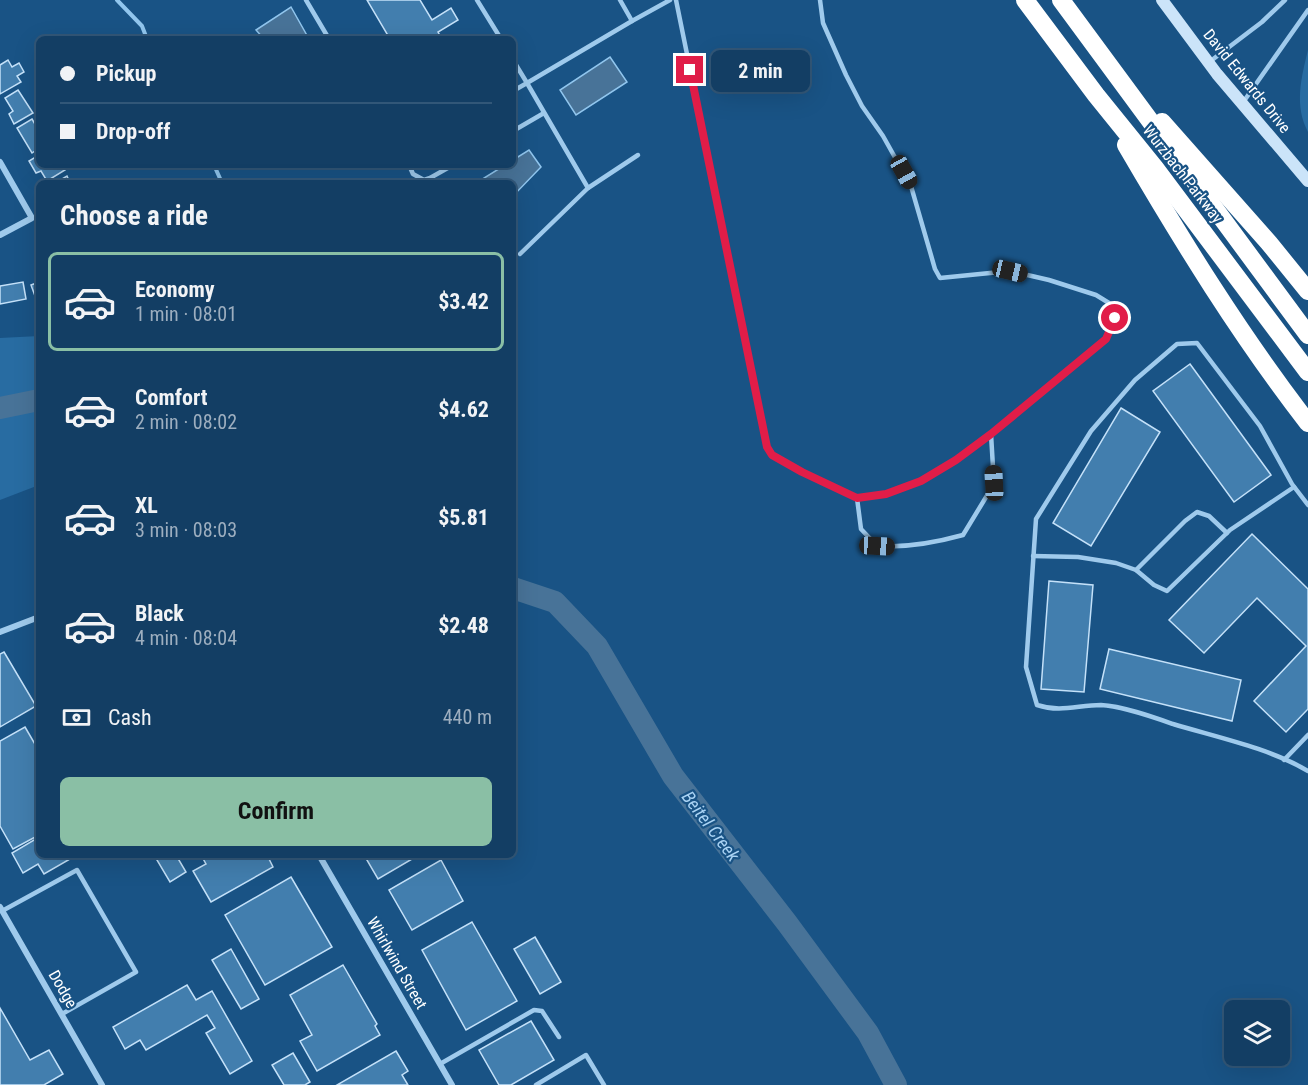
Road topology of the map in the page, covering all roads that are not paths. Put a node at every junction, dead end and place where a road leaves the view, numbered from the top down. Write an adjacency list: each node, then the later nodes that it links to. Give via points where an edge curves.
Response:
1 (306, 0): 13 (lane)
2 (477, 0): 14 (lane)
3 (620, 0): 12 (lane)
4 (670, 0): 12 (lane)
5 (676, 0): 40 (lane, via 767,447 772,455 802,472)
6 (820, 0): 38 (lane, via 823,23 846,75 911,186 940,278 1010,271 1096,295 1109,303 1115,318 1106,339)
7 (1026, 0): 20 (highway, Wurzbach Parkway)
8 (1061, 0): 15 (highway, Wurzbach Parkway)
9 (1162, 0): 16 (street, David Edwards Drive)
10 (1285, 0): 16 (lane)
11 (1308, 10): 21 (lane)
12 (632, 21): 18 (lane)
13 (327, 36)
14 (499, 36)
15 (1101, 53): 34 (highway); 35 (highway, Wurzbach Parkway)
16 (1208, 63): 21 (street, David Edwards Drive)
17 (516, 65): 18 (lane)
18 (527, 83): 19 (lane); 22 (lane)
19 (516, 89)
20 (1096, 94): 36 (highway, Wurzbach Parkway); 37 (highway, via 1232,320)
21 (1242, 103): 30 (street, David Edwards Drive)
22 (544, 113): 23 (lane); 31 (lane)
23 (516, 129)
24 (638, 155): 31 (lane)
25 (0, 162): 32 (street, via 32,218)
26 (410, 168): 29 (lane)
27 (448, 168): 28 (lane)
28 (424, 180)
29 (424, 180)
30 (1308, 181)
31 (588, 188): 33 (lane)
32 (0, 235)
33 (520, 254)
34 (1308, 291)
35 (1308, 335)
36 (1308, 372)
37 (1308, 423)
38 (991, 434): 40 (lane, via 921,481 886,494); 40 (lane, via 994,483 963,535 928,544 877,546 861,529)
39 (1294, 487): 41 (lane); 42 (lane); 43 (lane, via 1260,426 1197,343 1177,344 1136,381 1091,431 1036,519)
40 (857, 498)
41 (1308, 505)
42 (1227, 533): 44 (lane, via 1167,591); 44 (lane, via 1209,516 1197,512)
43 (1033, 556): 44 (lane, via 1078,557); 48 (lane, via 1026,667 1037,705 1052,710 1102,705 1146,715)
44 (1136, 570)
45 (36, 618): 46 (street)
46 (0, 632)
47 (1308, 735): 48 (lane)
48 (1284, 760): 49 (lane)
49 (1308, 771)
50 (321, 858): 54 (street, Whirlwind Street)
51 (1, 909): 52 (street, Dodge); 52 (lane, via 77,870 119,942 136,972)
52 (62, 1014): 55 (street, Dodge)
53 (559, 1037): 54 (lane, via 542,1011 534,1011)
54 (440, 1064): 56 (street, Whirlwind Street)
55 (102, 1085)
56 (452, 1085)
57 (536, 1085): 58 (lane, via 586,1055)
58 (604, 1085)

